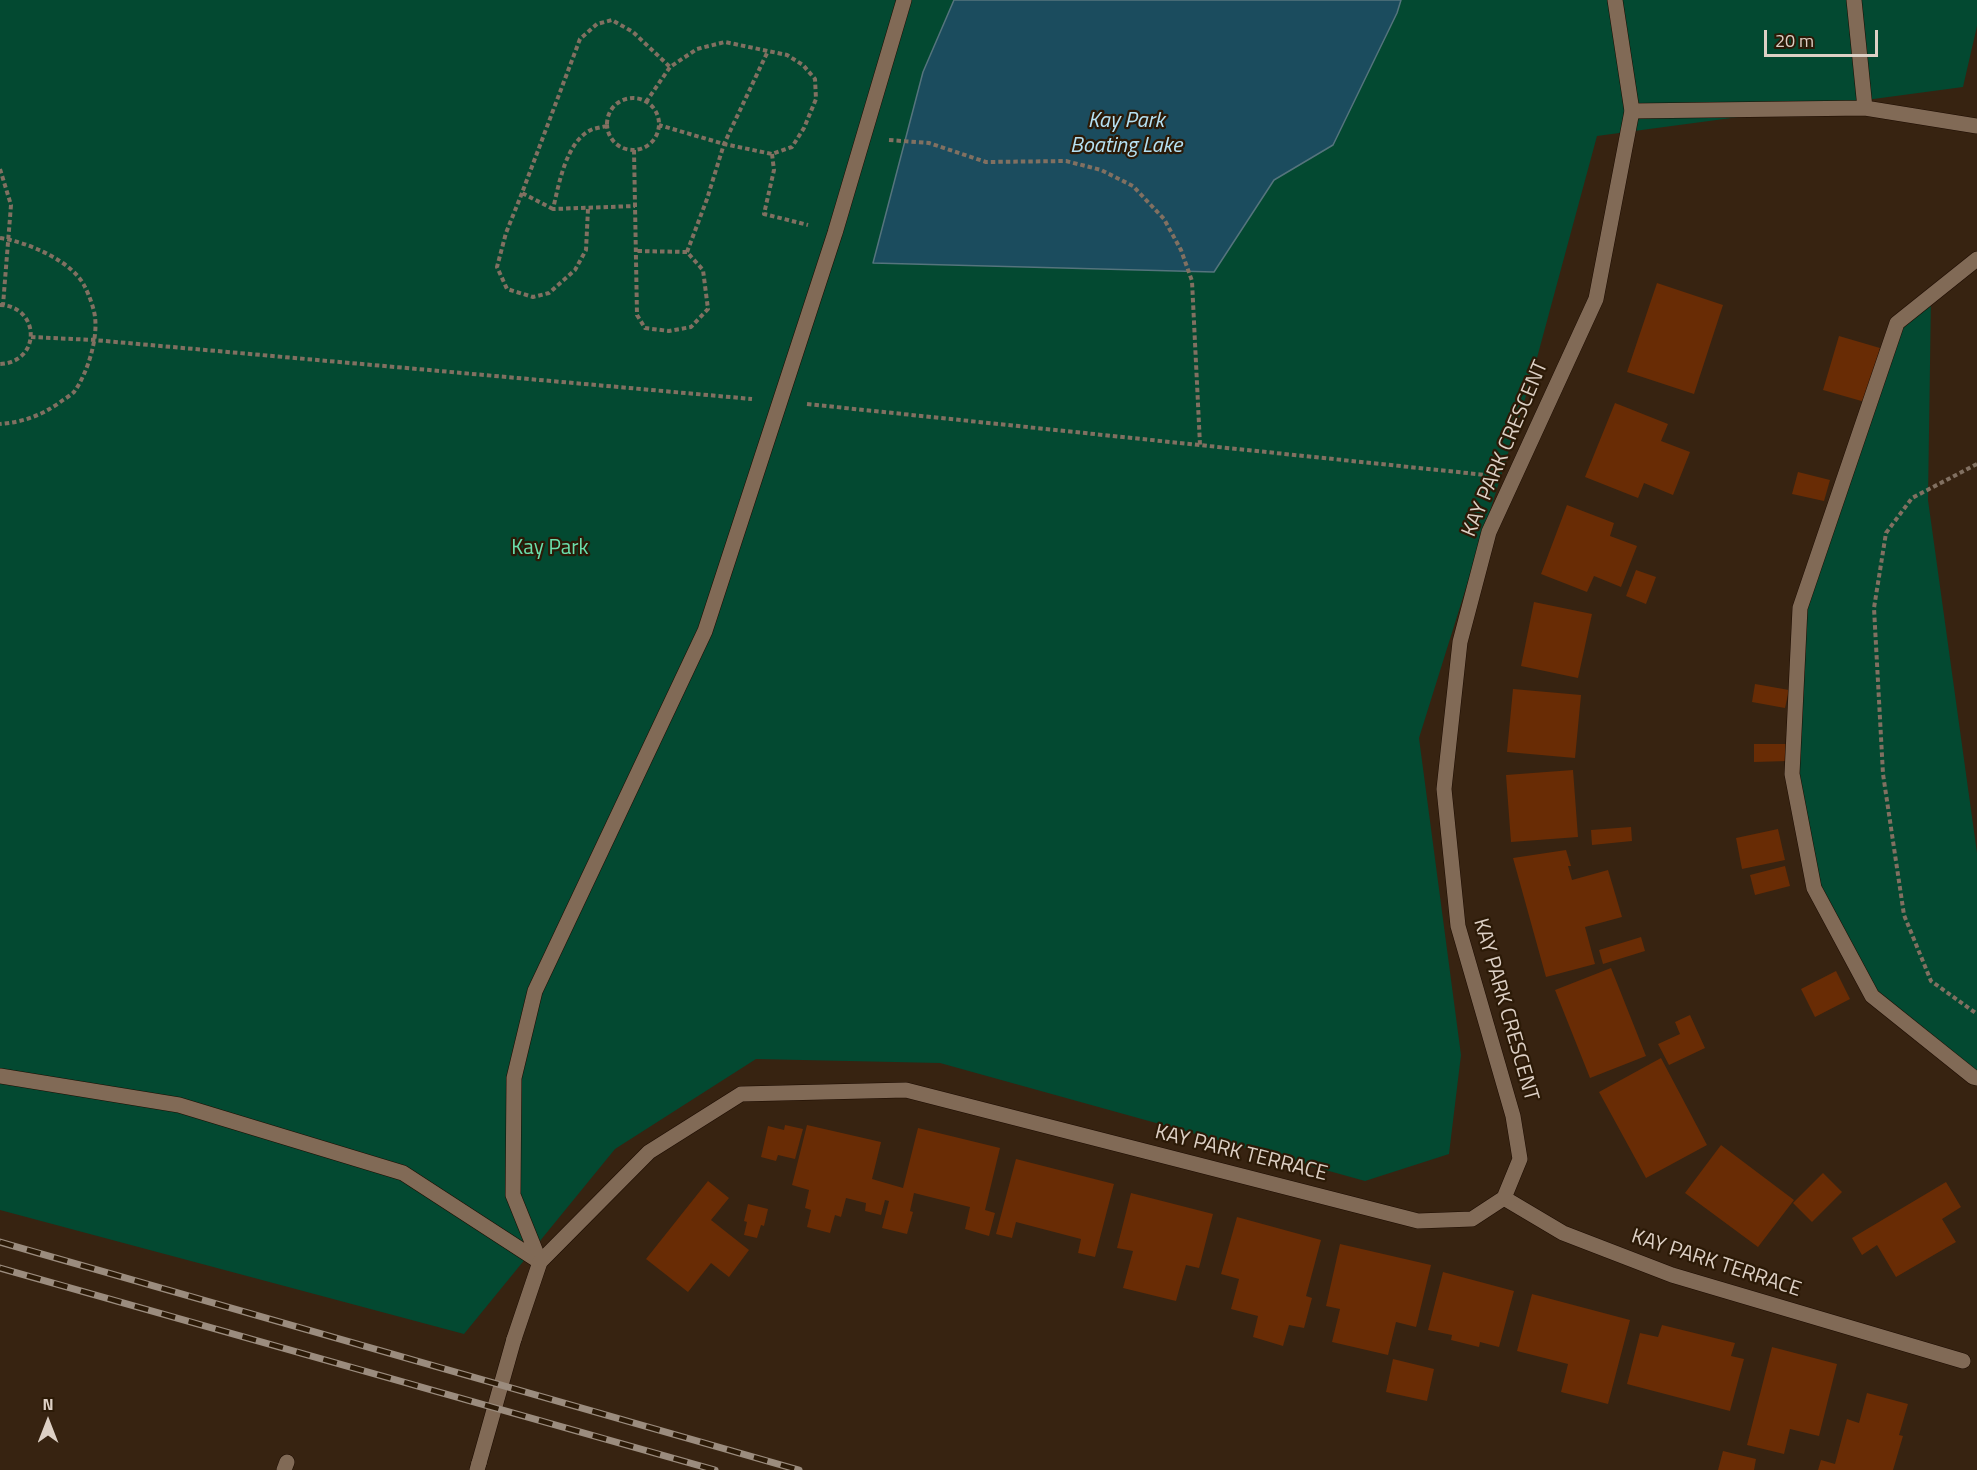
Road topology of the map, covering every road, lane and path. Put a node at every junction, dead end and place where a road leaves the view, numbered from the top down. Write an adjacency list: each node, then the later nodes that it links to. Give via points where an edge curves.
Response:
1 (904, 0): 21 (street)
2 (1615, 0): 8 (street, KAY PARK CRESCENT)
3 (1854, 0): 7 (street)
4 (768, 51): 5 (path, via 725,42 697,50); 13 (path); 15 (path, via 787,54 803,65 814,79 816,99 792,147)
5 (670, 67): 6 (path); 17 (path, via 633,32 612,20 597,24 580,39)
6 (646, 102): 9 (path, via 656,111); 10 (path, via 638,98 619,102 612,108)
7 (1865, 108): 8 (street); 11 (street)
8 (1632, 111): 35 (street, KAY PARK CRESCENT, via 1596,299 1490,532 1460,642 1444,789 1458,926 1514,1116 1520,1159)
9 (659, 125): 13 (path); 14 (path, via 652,143)
10 (607, 126): 14 (path, via 618,146); 19 (path, via 591,130 577,141 564,166)
11 (1977, 126)
12 (902, 142): 30 (path, via 929,143 986,162 1066,160 1101,170 1132,186 1164,219 1192,281)
13 (724, 144): 15 (path); 25 (path)
14 (634, 150): 18 (path)
15 (772, 154): 21 (path, via 774,170 764,214)
16 (0, 169): 23 (path, via 10,205)
17 (522, 193): 19 (path); 20 (path, via 497,267 507,289 533,297 549,292 575,270 586,250)
18 (635, 206): 20 (path); 24 (path)
19 (553, 208): 20 (path)
20 (588, 208)
21 (835, 232): 36 (street, via 705,631 536,991 514,1078 513,1195)
22 (0, 238): 23 (path)
23 (9, 240): 27 (path); 29 (path, via 62,262 84,285 95,317 94,340 89,361 73,393 44,414 20,423)
24 (637, 252): 25 (path); 25 (path, via 637,315 645,328 669,331 691,327 708,309 703,270)
25 (687, 252)
26 (1977, 259): 34 (street, via 1897,323 1800,608 1792,774 1814,888 1872,996)
27 (2, 305): 28 (path, via 17,309 27,319 31,334 21,358)
28 (0, 364)
29 (0, 424)
30 (1200, 445)
31 (1977, 464): 32 (path, via 1912,498 1886,533 1874,608 1882,774 1904,915 1931,981)
32 (1977, 1014)
33 (0, 1076): 36 (street, via 179,1105 403,1173)
34 (1977, 1078)
35 (1504, 1198): 36 (street, KAY PARK TERRACE, via 1472,1219 1418,1221 906,1090 741,1094 649,1152); 37 (street, KAY PARK TERRACE, via 1563,1233 1672,1275)
36 (540, 1262): 38 (street)
37 (1963, 1361)
38 (478, 1466)

